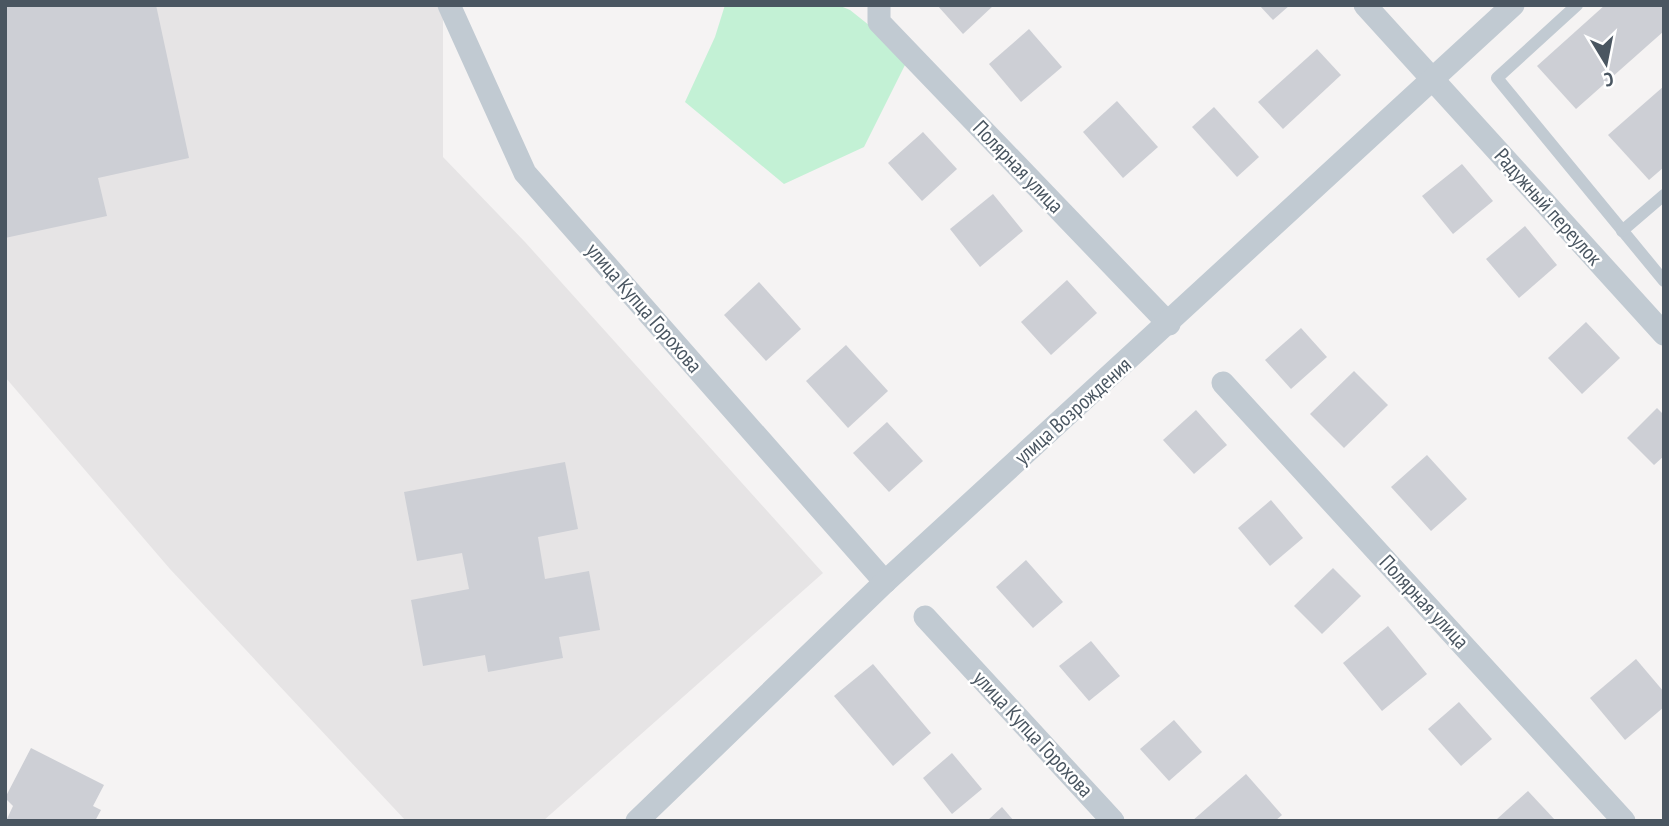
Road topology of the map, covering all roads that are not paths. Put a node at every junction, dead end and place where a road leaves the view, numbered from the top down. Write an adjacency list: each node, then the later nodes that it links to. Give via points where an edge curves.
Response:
1 (449, 5): 13 (street, улица Купца Горохова, via 525,173)
2 (879, 5): 10 (street, Полярная улица, via 879,22)
3 (1365, 5): 6 (street, Радужный переулок)
4 (1513, 5): 6 (street, улица Возрождения)
5 (1577, 5): 8 (lane, via 1497,78)
6 (1431, 80): 10 (street, улица Возрождения); 11 (street, Радужный переулок)
7 (1664, 195): 8 (lane)
8 (1622, 231): 9 (lane)
9 (1664, 281)
10 (1169, 324): 13 (street, улица Возрождения)
11 (1664, 334)
12 (1223, 383): 17 (street, Полярная улица)
13 (885, 582): 15 (street, улица Возрождения)
14 (925, 617): 16 (street, улица Купца Горохова)
15 (637, 821)
16 (1112, 821)
17 (1624, 821)

